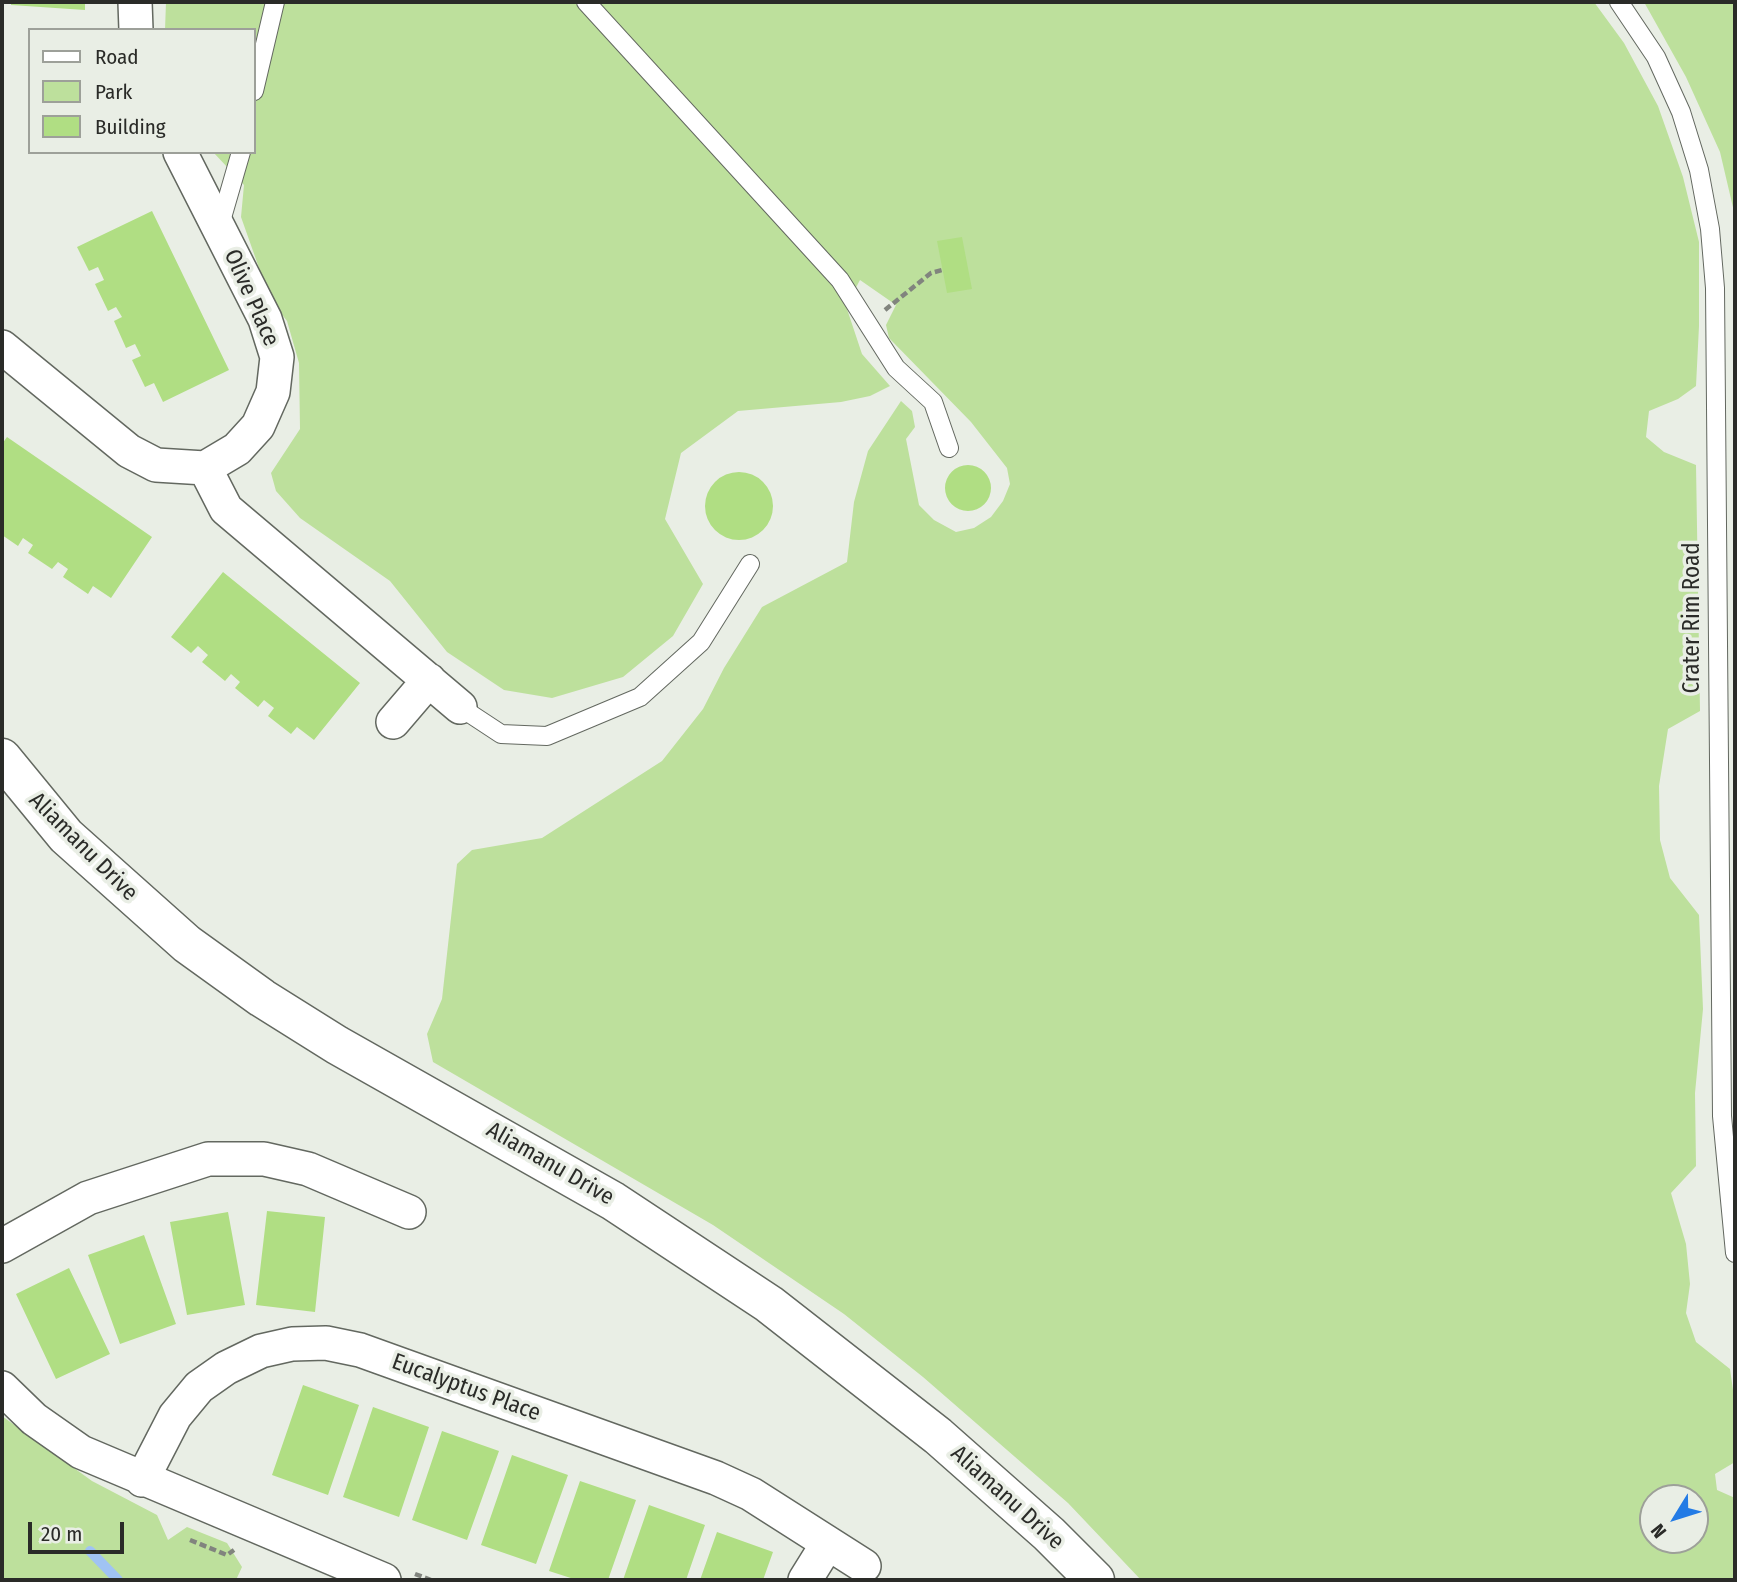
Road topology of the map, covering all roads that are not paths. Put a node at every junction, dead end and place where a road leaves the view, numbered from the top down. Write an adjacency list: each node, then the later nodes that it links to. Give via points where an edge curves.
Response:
1 (135, 2): 5 (street)
2 (275, 2): 6 (lane)
3 (586, 2): 11 (lane, via 840,280 896,368 933,402)
4 (1619, 2): 20 (lane, Crater Rim Road, via 1656,57 1681,112 1699,170 1710,229 1715,288 1722,1116)
5 (136, 28)
6 (256, 83)
7 (181, 154): 9 (street, Olive Place)
8 (240, 154): 9 (lane)
9 (219, 228): 12 (street, Olive Place, via 265,319 276,357 273,392 258,426 237,449)
10 (2, 347): 12 (street, via 129,452 156,465)
11 (948, 447)
12 (205, 468): 14 (street, via 226,509)
13 (750, 565): 15 (lane, via 701,642 640,697 547,736 502,734)
14 (429, 680): 15 (street); 16 (street)
15 (460, 707)
16 (393, 722)
17 (8, 779): 27 (street, Aliamanu Drive, via 99,868 187,944 262,998 613,1201 769,1304 938,1436)
18 (409, 1212): 19 (street, via 309,1169 264,1159 208,1159 88,1198)
19 (2, 1246)
20 (1735, 1253)
21 (2, 1388): 22 (street, via 34,1419 81,1452)
22 (142, 1480): 23 (street, Eucalyptus Place, via 175,1416 199,1387 226,1367 261,1351 292,1343 326,1343 372,1354 716,1478 751,1494); 25 (street)
23 (828, 1543): 24 (street, Eucalyptus Place); 26 (street)
24 (864, 1566)
25 (384, 1580)
26 (805, 1580)
27 (1095, 1580)

